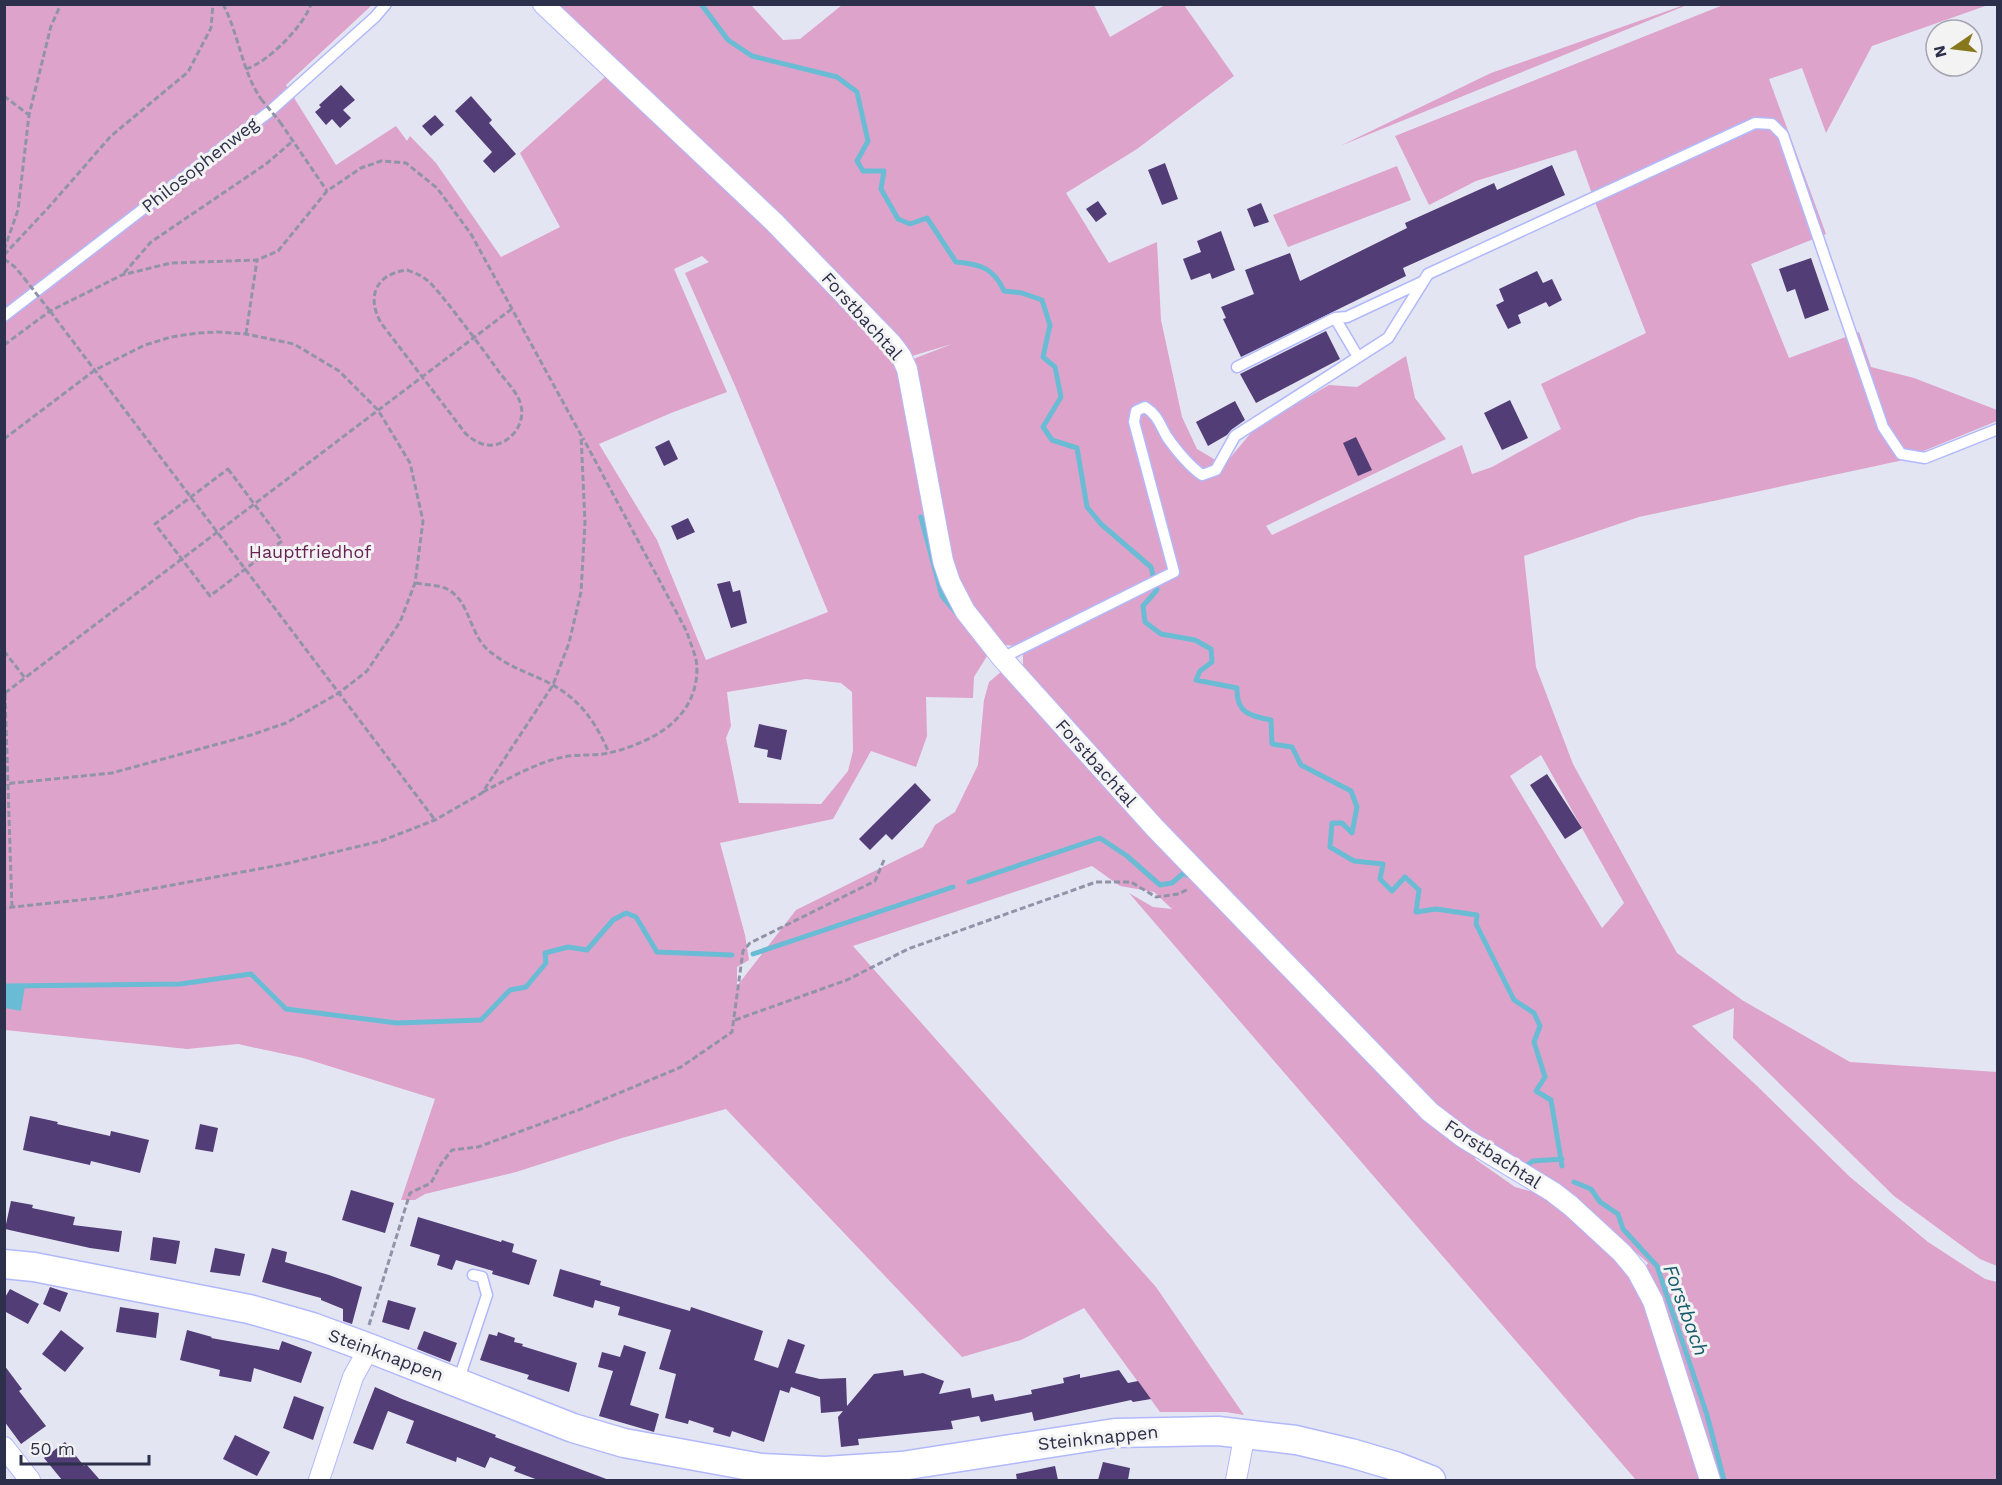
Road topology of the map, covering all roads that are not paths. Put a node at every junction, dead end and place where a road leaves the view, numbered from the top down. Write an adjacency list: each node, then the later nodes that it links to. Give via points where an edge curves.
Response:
1 (386, 4): 4 (lane, Philosophenweg, via 269,112)
2 (543, 4): 9 (street, Forstbachtal, via 774,222 902,356 913,389 935,524 950,582 965,610)
3 (1423, 281): 5 (lane, via 1347,317); 6 (lane, via 1388,338); 8 (lane, via 1428,274 1755,123 1772,124 1783,135 1883,427 1901,454 1925,458)
4 (4, 316)
5 (1335, 318): 6 (lane); 7 (lane)
6 (1358, 357): 9 (lane, via 1235,436 1216,470 1202,475 1167,436 1155,413 1145,407 1136,411 1134,422 1173,572)
7 (1238, 367)
8 (1998, 429)
9 (1002, 658): 21 (street, Forstbachtal, via 1203,880 1430,1112 1464,1138 1553,1192 1622,1253 1653,1300)
10 (4, 1264): 12 (street, Steinknappen, via 249,1310)
11 (473, 1275): 13 (lane, via 482,1277 488,1295)
12 (369, 1348): 13 (street, Steinknappen); 18 (street, via 353,1377)
13 (458, 1382): 16 (street, Steinknappen, via 544,1418 624,1443)
14 (1245, 1433): 16 (street, Steinknappen, via 1114,1433 902,1466); 19 (street); 20 (street, Steinknappen, via 1351,1453)
15 (4, 1447): 17 (street)
16 (759, 1474)
17 (30, 1480)
18 (319, 1480)
19 (1236, 1480)
20 (1431, 1480)
21 (1710, 1480)

